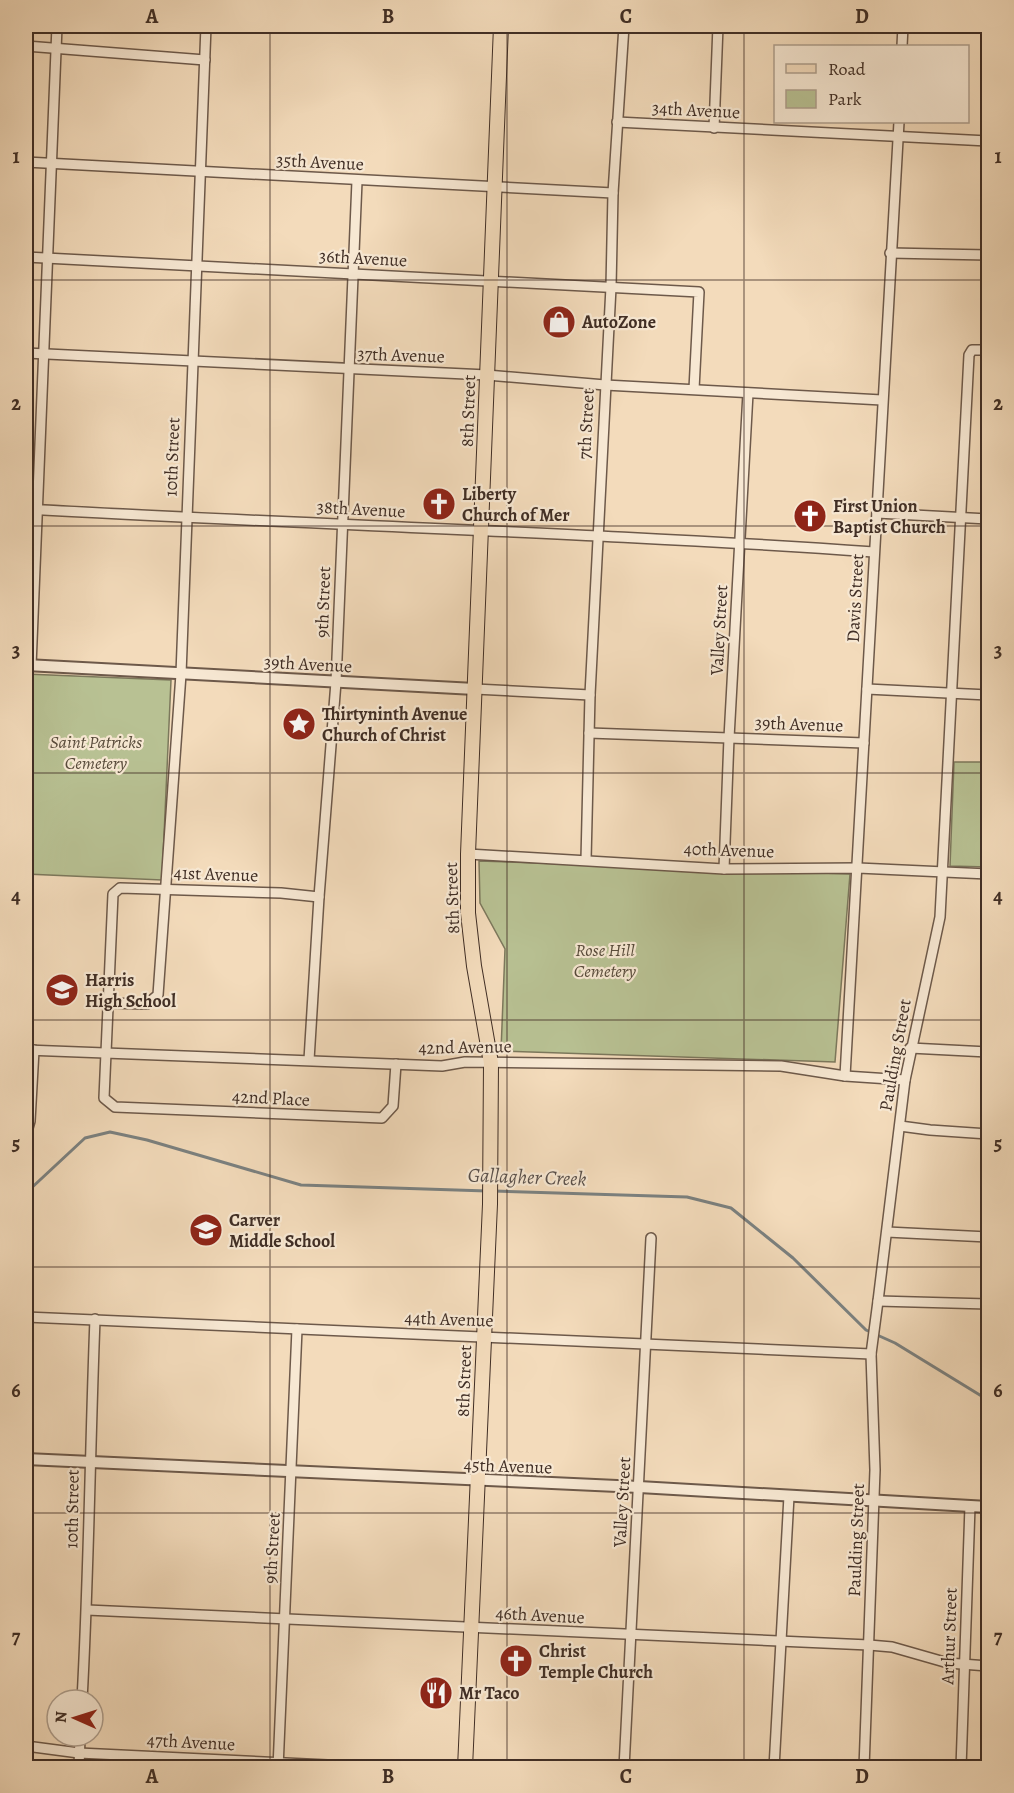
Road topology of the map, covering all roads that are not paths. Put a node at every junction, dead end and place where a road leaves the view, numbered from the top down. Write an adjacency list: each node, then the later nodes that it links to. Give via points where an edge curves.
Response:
1 (57, 26): 9 (street)
2 (206, 26): 10 (street, 10th Street)
3 (501, 26): 20 (main road, 8th Street)
4 (624, 26): 11 (street, 7th Street)
5 (718, 26): 13 (street)
6 (903, 26): 7 (street)
7 (902, 45)
8 (26, 46): 9 (street)
9 (56, 48): 10 (street); 17 (street)
10 (204, 60): 18 (street, 10th Street)
11 (618, 122): 13 (street, 34th Avenue); 21 (street, 7th Street)
12 (899, 123): 14 (street, Davis Street)
13 (714, 128): 14 (street, 34th Avenue)
14 (898, 137): 15 (street, 34th Avenue); 22 (street, Davis Street)
15 (988, 141)
16 (26, 162): 17 (street, 35th Avenue)
17 (52, 164): 18 (street, 35th Avenue); 25 (street)
18 (200, 171): 19 (street, 35th Avenue); 26 (street, 10th Street)
19 (357, 180): 20 (street, 35th Avenue); 27 (street, 9th Street)
20 (494, 188): 21 (street, 35th Avenue); 28 (main road, 8th Street)
21 (613, 193): 29 (street, 7th Street)
22 (890, 253): 23 (street); 39 (street, Davis Street)
23 (988, 255)
24 (26, 257): 25 (street, 36th Avenue)
25 (48, 258): 26 (street, 36th Avenue); 32 (street)
26 (196, 267): 27 (street, 36th Avenue); 33 (street, 10th Street)
27 (352, 274): 28 (street, 36th Avenue); 34 (street, 9th Street)
28 (491, 281): 29 (street, 36th Avenue); 35 (main road, 8th Street)
29 (610, 287): 36 (street, 7th Street); 37 (street, 36th Avenue, via 699,292)
30 (988, 350): 44 (street, Paulding Street, via 972,350 969,356)
31 (26, 353): 32 (street, 37th Avenue)
32 (44, 355): 33 (street, 37th Avenue); 41 (street)
33 (192, 362): 34 (street, 37th Avenue); 43 (street, 10th Street)
34 (348, 370): 35 (street, 37th Avenue); 46 (street, 9th Street)
35 (487, 375): 36 (street, 37th Avenue); 47 (main road, 8th Street)
36 (605, 386): 37 (street, 37th Avenue); 48 (street, 7th Street)
37 (694, 389): 38 (street, 37th Avenue)
38 (748, 393): 39 (street, 37th Avenue); 49 (street, Valley Street)
39 (882, 400): 42 (street, Davis Street)
40 (26, 509): 41 (street, 38th Avenue)
41 (37, 510): 43 (street, 38th Avenue); 51 (street)
42 (877, 513): 44 (street); 50 (street, Davis Street)
43 (186, 518): 46 (street, 38th Avenue); 52 (street, 10th Street)
44 (959, 518): 45 (street); 56 (street, Paulding Street)
45 (988, 519)
46 (342, 525): 47 (street, 38th Avenue); 53 (street, 9th Street)
47 (481, 531): 48 (street, 38th Avenue); 54 (main road, 8th Street)
48 (598, 536): 49 (street, 38th Avenue); 57 (street, 7th Street)
49 (740, 544): 50 (street, 38th Avenue); 60 (street, Valley Street)
50 (874, 552): 55 (street, Davis Street)
51 (28, 666): 52 (street, 39th Avenue)
52 (181, 674): 53 (street, 39th Avenue); 68 (street, 10th Street)
53 (336, 682): 54 (street, 39th Avenue); 69 (street, 9th Street)
54 (475, 689): 57 (street, 39th Avenue); 62 (main road, 8th Street)
55 (867, 689): 56 (street); 61 (street, Davis Street)
56 (952, 694): 58 (street); 66 (street, Paulding Street)
57 (590, 695): 59 (street, 7th Street)
58 (988, 695)
59 (589, 733): 60 (street, 39th Avenue); 63 (street, 7th Street)
60 (729, 738): 61 (street, 39th Avenue); 64 (street, Valley Street)
61 (864, 742): 65 (street, Davis Street)
62 (468, 854): 63 (street, 40th Avenue); 76 (main road, 8th Street, via 468,913)
63 (586, 860): 64 (street, 40th Avenue)
64 (724, 868): 65 (street, 40th Avenue)
65 (858, 868): 66 (street, 40th Avenue); 78 (street, Davis Street)
66 (943, 872): 67 (street, 40th Avenue); 71 (street, Paulding Street, via 940,917)
67 (988, 873)
68 (167, 889): 69 (street, 41st Avenue); 70 (street, 10th Street, via 158,995 147,1004); 70 (street, 41st Avenue, via 120,888 113,894)
69 (319, 897): 75 (street, 9th Street)
70 (107, 1003): 73 (street)
71 (910, 1048): 74 (street); 79 (street, Paulding Street)
72 (30, 1050): 73 (street, 42nd Avenue); 82 (street, via 30,1121)
73 (105, 1052): 75 (street, 42nd Avenue); 77 (street, 42nd Place, via 104,1098 115,1107 382,1118 393,1106)
74 (988, 1052)
75 (309, 1060): 77 (street, 42nd Avenue)
76 (491, 1062): 77 (street, 42nd Avenue); 78 (street, 42nd Avenue, via 781,1066); 91 (main road, 8th Street)
77 (396, 1064)
78 (845, 1076): 79 (street, 42nd Avenue)
79 (905, 1080): 80 (street, Paulding Street)
80 (900, 1126): 81 (street); 83 (street, Paulding Street)
81 (988, 1134)
82 (26, 1135)
83 (887, 1232): 84 (street); 86 (street, Paulding Street)
84 (988, 1237)
85 (651, 1238): 92 (street, Valley Street)
86 (879, 1301): 87 (street); 93 (street, Paulding Street)
87 (988, 1304)
88 (26, 1317): 89 (street, 44th Avenue)
89 (95, 1319): 90 (street, 44th Avenue); 95 (street, 10th Street)
90 (297, 1329): 91 (street, 44th Avenue); 96 (street, 9th Street)
91 (484, 1337): 92 (street, 44th Avenue); 97 (main road, 8th Street)
92 (646, 1344): 93 (street, 44th Avenue); 98 (street, Valley Street)
93 (871, 1354): 100 (street, Paulding Street)
94 (26, 1459): 95 (street, 45th Avenue)
95 (90, 1463): 96 (street, 45th Avenue); 103 (street, 10th Street)
96 (292, 1472): 97 (street, 45th Avenue); 104 (street, 9th Street)
97 (478, 1481): 98 (street, 45th Avenue); 105 (main road, 8th Street)
98 (639, 1487): 99 (street, 45th Avenue); 106 (street, Valley Street)
99 (789, 1496): 100 (street, 45th Avenue); 107 (street)
100 (875, 1501): 101 (street, 45th Avenue); 108 (street, Paulding Street)
101 (970, 1506): 102 (street, 45th Avenue); 109 (street, Arthur Street)
102 (988, 1507)
103 (87, 1610): 104 (street, 46th Avenue); 111 (street, 10th Street)
104 (285, 1618): 105 (street, 46th Avenue); 115 (street, 9th Street)
105 (471, 1627): 106 (street, 46th Avenue); 118 (main road, 8th Street)
106 (631, 1636): 107 (street, 46th Avenue); 119 (street, Valley Street)
107 (781, 1642): 108 (street, 46th Avenue); 120 (street)
108 (869, 1646): 109 (street, 46th Avenue, via 892,1647); 121 (street, Paulding Street)
109 (965, 1665): 110 (street, 46th Avenue); 122 (street, Arthur Street)
110 (988, 1666)
111 (83, 1688)
112 (26, 1746): 114 (street, 47th Avenue)
113 (80, 1748): 114 (street)
114 (80, 1753): 115 (street, 47th Avenue); 116 (street)
115 (279, 1765): 117 (street, 47th Avenue)
116 (79, 1767)
117 (390, 1767)
118 (465, 1767)
119 (624, 1767)
120 (774, 1767)
121 (864, 1767)
122 (961, 1767)

